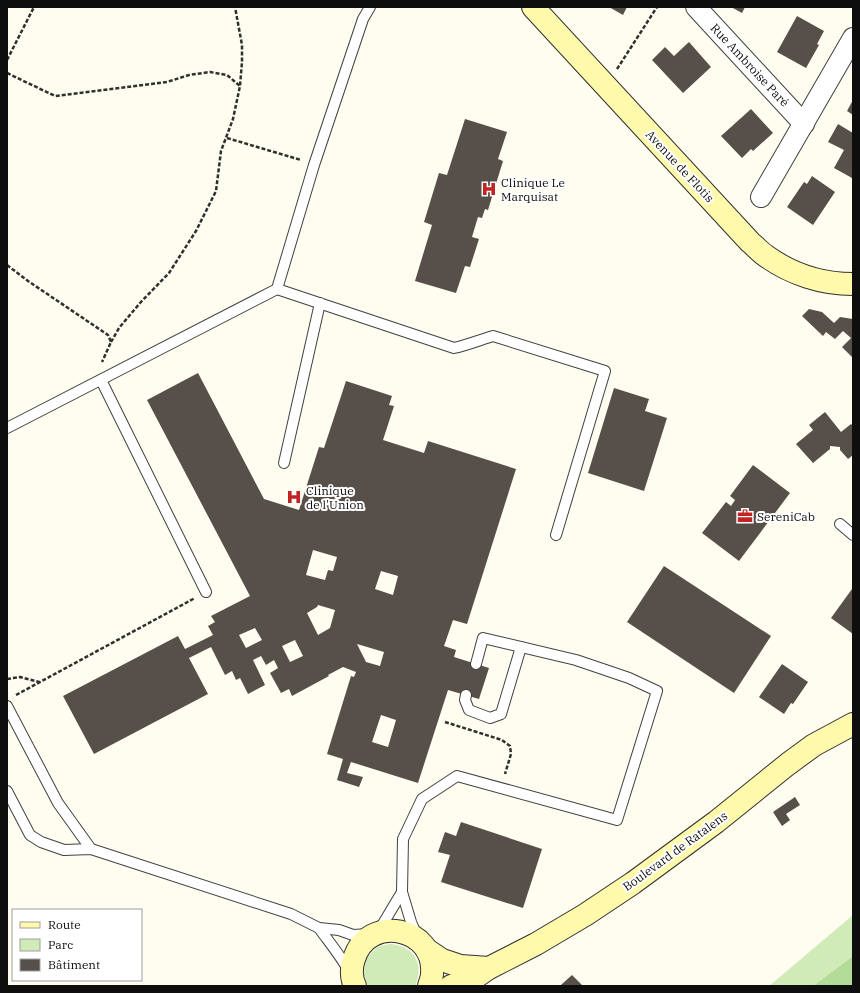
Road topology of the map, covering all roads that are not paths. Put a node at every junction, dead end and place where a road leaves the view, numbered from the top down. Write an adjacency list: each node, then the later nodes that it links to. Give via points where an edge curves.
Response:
1 (370, 7): 8 (lane, via 363,19 314,164)
2 (532, 7): 7 (street, Avenue de Flotis, via 750,242 765,255 797,273 819,280)
3 (696, 7): 5 (street, Rue Ambroise Paré)
4 (853, 38): 5 (street)
5 (804, 124): 6 (street)
6 (761, 197)
7 (853, 284)
8 (276, 289): 9 (lane); 10 (lane)
9 (320, 303): 12 (lane); 14 (lane, via 454,348 493,336 605,371)
10 (101, 380): 11 (lane); 16 (lane)
11 (7, 428)
12 (284, 463)
13 (840, 524): 15 (lane)
14 (556, 535)
15 (853, 535)
16 (206, 592)
17 (521, 647): 18 (lane, via 483,638); 19 (lane, via 501,714 490,718 469,710); 24 (lane, via 576,660 629,678 657,691 617,820 457,776 422,799 403,839)
18 (476, 664)
19 (466, 695)
20 (7, 706): 23 (lane, via 58,803)
21 (853, 724): 28 (street, Boulevard de Ratalens, via 814,745 633,883 536,944)
22 (7, 791): 23 (lane, via 30,835 64,850)
23 (91, 849): 25 (lane, via 291,914)
24 (402, 892): 26 (lane); 27 (lane, via 411,922)
25 (319, 928): 26 (lane, via 353,934); 29 (lane, via 342,958)
26 (376, 934): 27 (street, via 388,930 400,931 410,935); 29 (street, via 364,942 356,952 352,964)
27 (423, 946): 28 (street, via 442,960 460,966); 30 (street, via 431,962)
28 (489, 968): 31 (street, Boulevard de Ratalens, via 476,977)
29 (354, 982)
30 (429, 986)
31 (451, 986)

